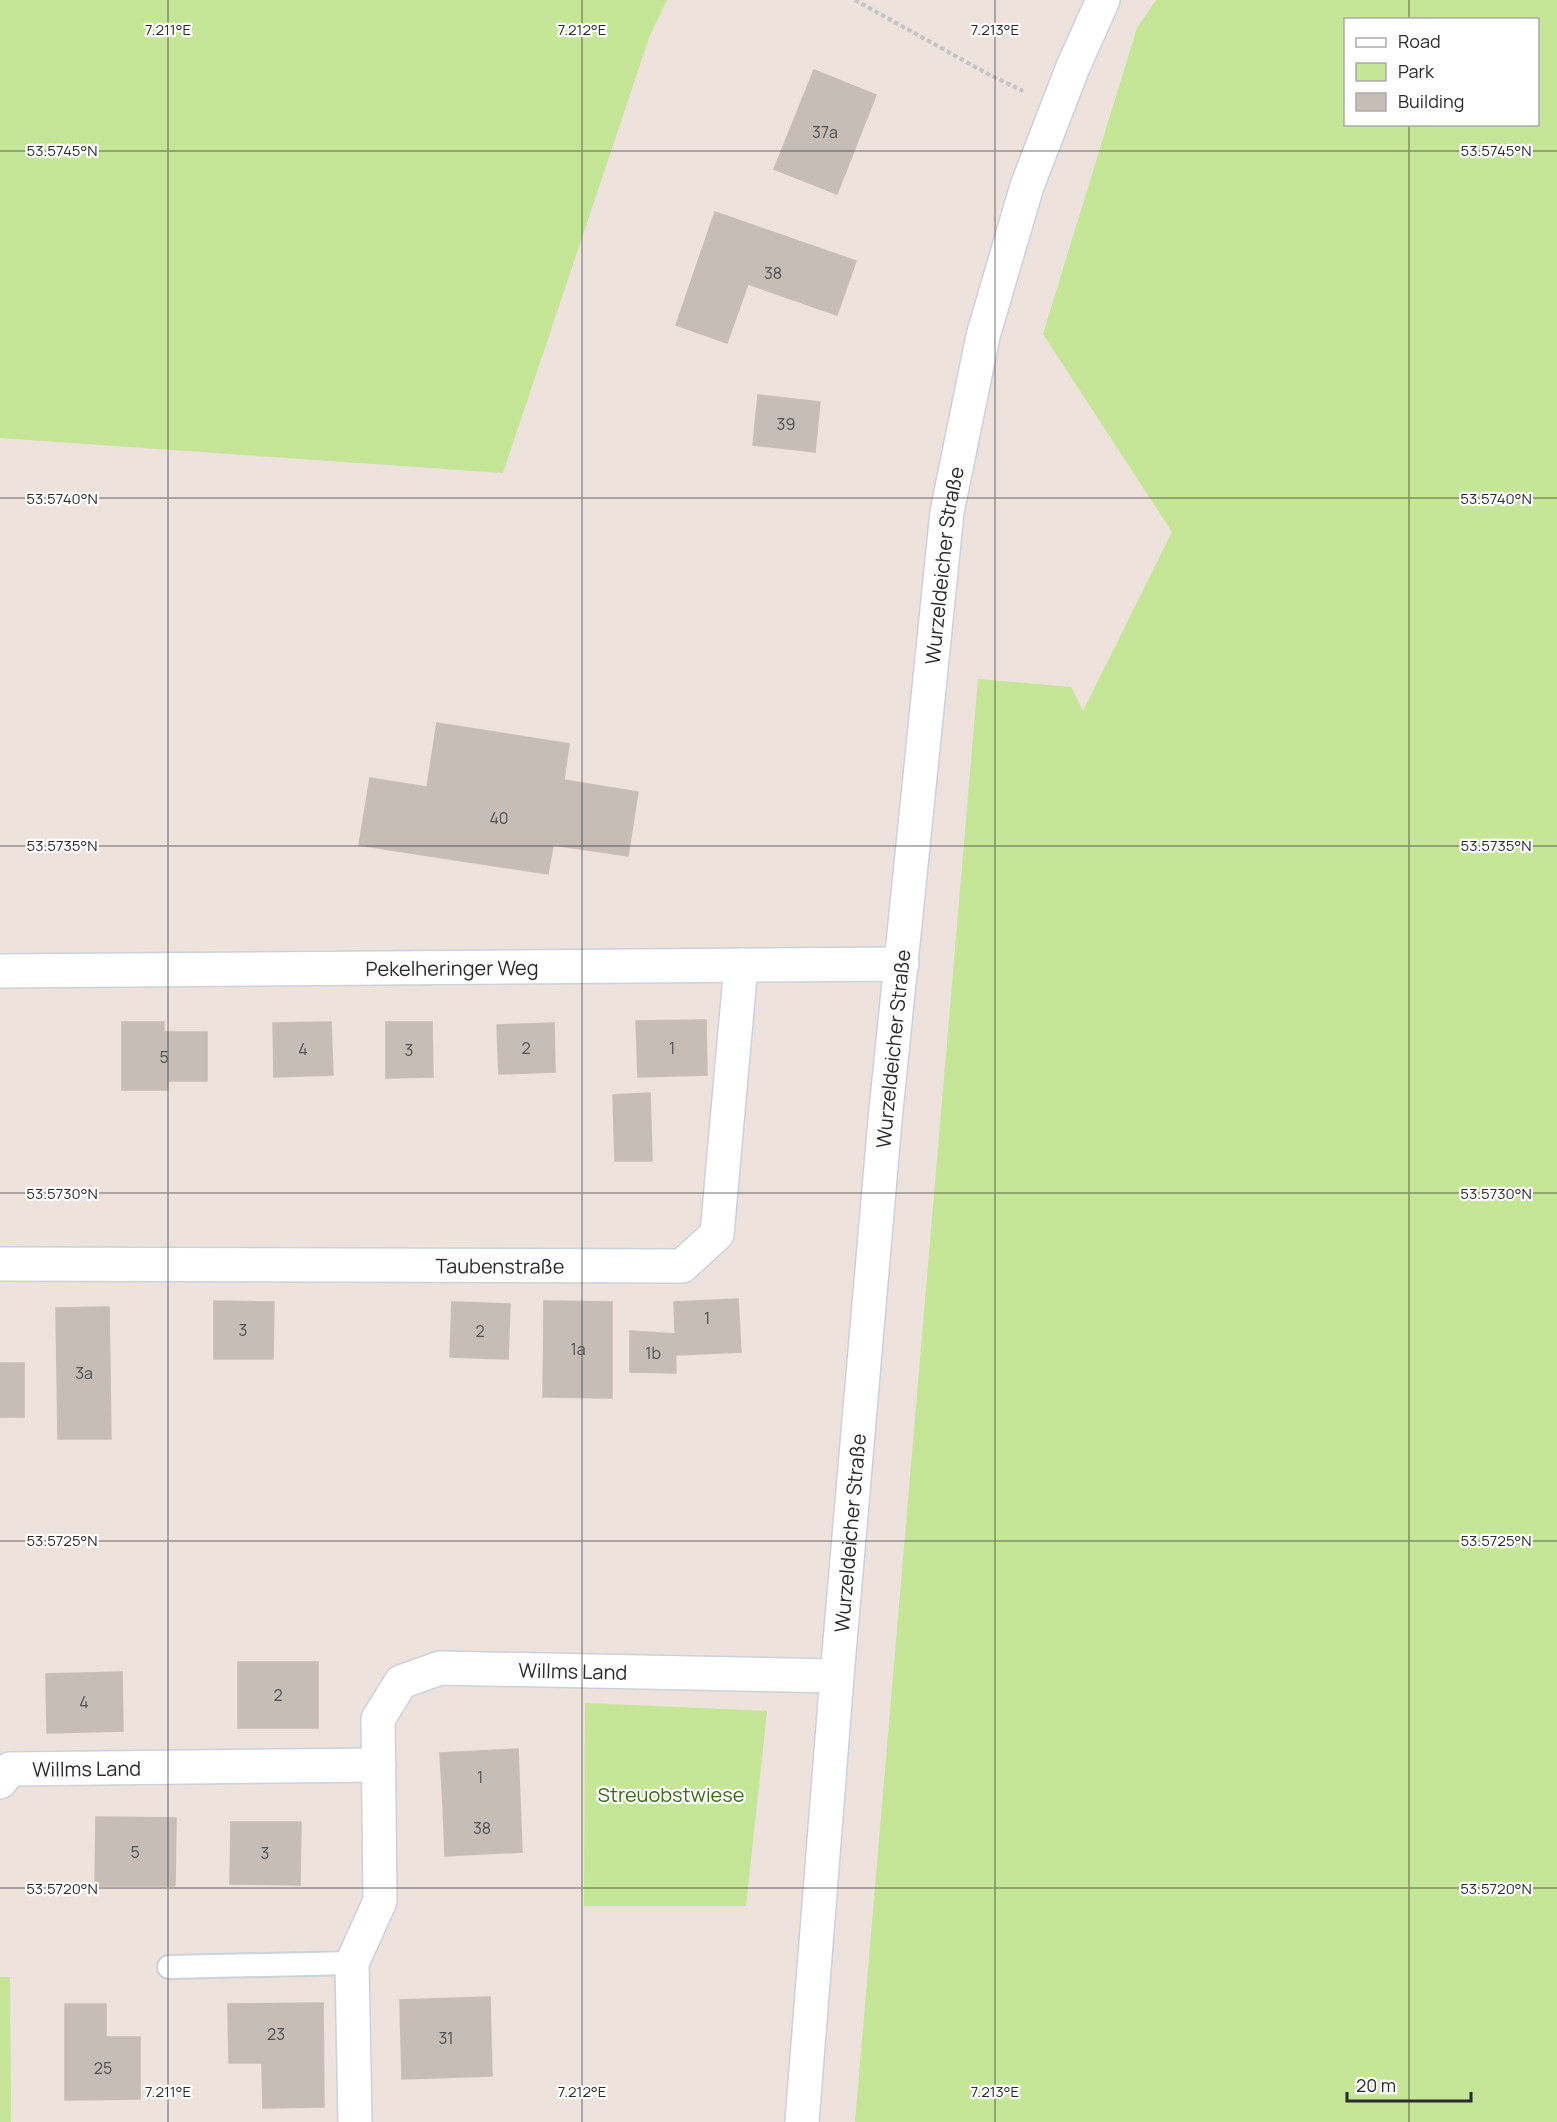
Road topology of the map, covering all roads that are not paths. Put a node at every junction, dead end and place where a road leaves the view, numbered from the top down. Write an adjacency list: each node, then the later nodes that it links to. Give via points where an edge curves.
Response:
1 (1103, 0): 2 (street, Wurzeldeicher Straße, via 1027,186 983,336 947,512)
2 (902, 964): 3 (street, Pekelheringer Weg); 6 (street, Wurzeldeicher Straße)
3 (741, 965): 4 (street, Pekelheringer Weg); 5 (street, Taubenstraße, via 717,1234 682,1266)
4 (0, 971)
5 (0, 1264)
6 (837, 1676): 7 (street, Willms Land, via 440,1668 401,1682 378,1719); 12 (street, Wurzeldeicher Straße)
7 (379, 1765): 8 (street, Willms Land); 9 (street, Willms Land, via 380,1901)
8 (3, 1770)
9 (352, 1963): 10 (lane); 11 (street, Willms Land)
10 (169, 1967)
11 (355, 2122)
12 (802, 2122)

